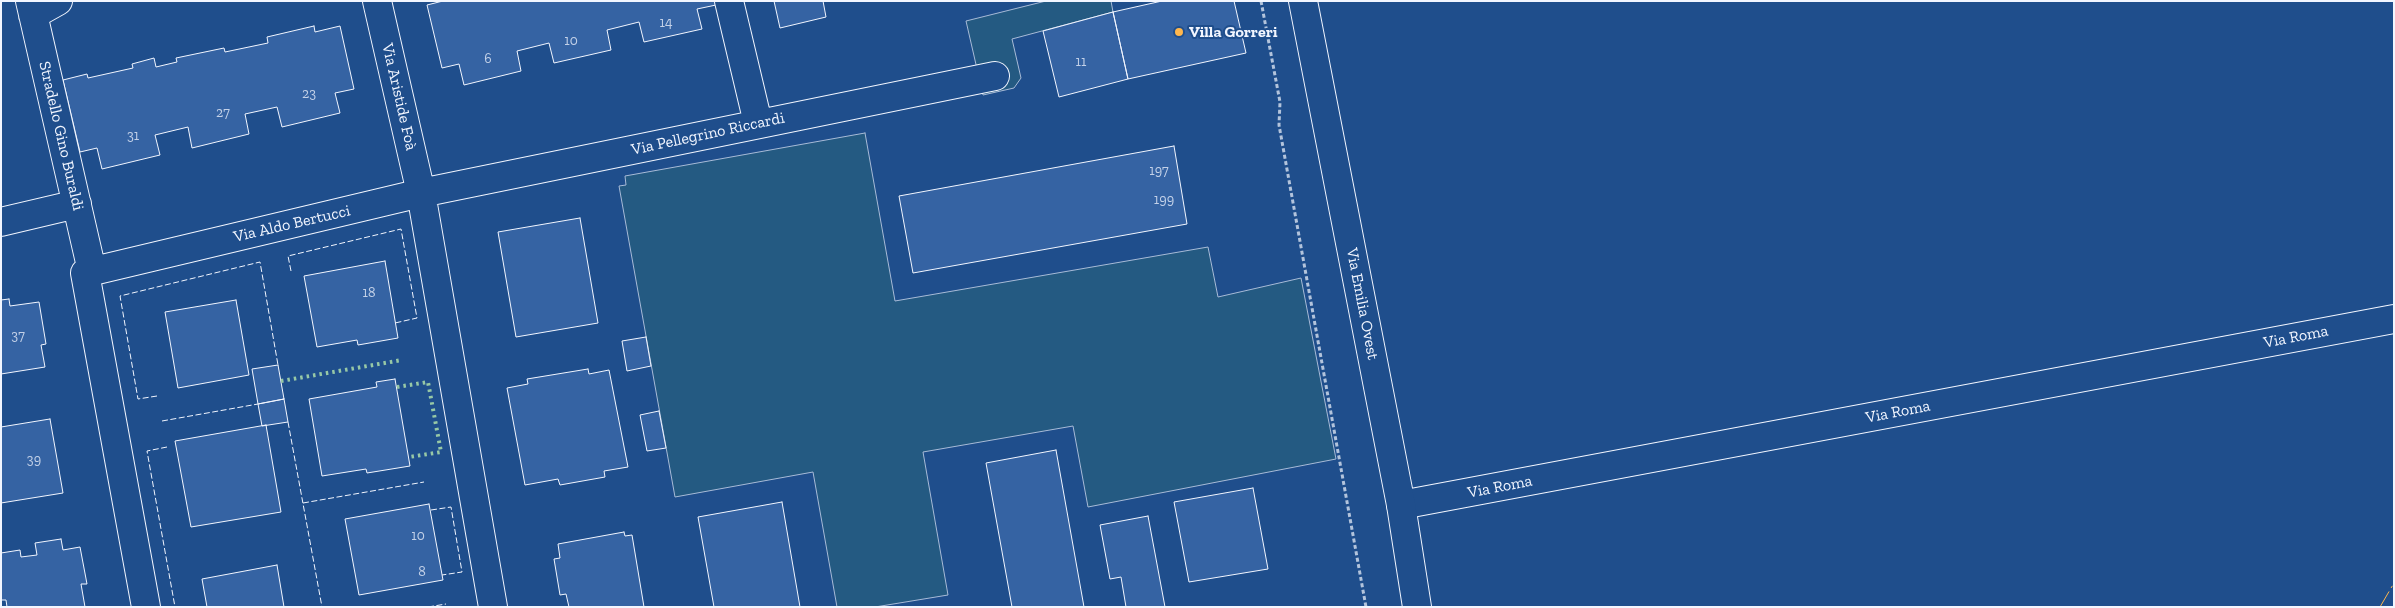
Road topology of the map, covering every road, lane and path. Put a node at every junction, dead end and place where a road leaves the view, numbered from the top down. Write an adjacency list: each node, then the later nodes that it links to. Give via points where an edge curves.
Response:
1 (58, 1): 6 (street)
2 (377, 1): 9 (street, Via Aristide Foà)
3 (729, 1): 8 (street)
4 (1261, 1): 17 (path, via 1280,102 1279,125)
5 (1303, 1): 14 (street, Via Emilia Ovest)
6 (32, 8): 10 (street, Stradello Gino Buraldi)
7 (995, 76): 8 (street, Via Pellegrino Riccardi)
8 (758, 123): 9 (street, Via Pellegrino Riccardi)
9 (421, 194): 12 (street, Via Aldo Bertucci); 16 (street)
10 (77, 204): 11 (street); 12 (street, Stradello Gino Buraldi)
11 (1, 222)
12 (92, 271): 15 (street, via 85,273)
13 (2394, 319): 14 (street, Via Roma)
14 (1402, 505): 18 (street, Via Emilia Ovest)
15 (146, 607)
16 (493, 607)
17 (1366, 607)
18 (1417, 607)

